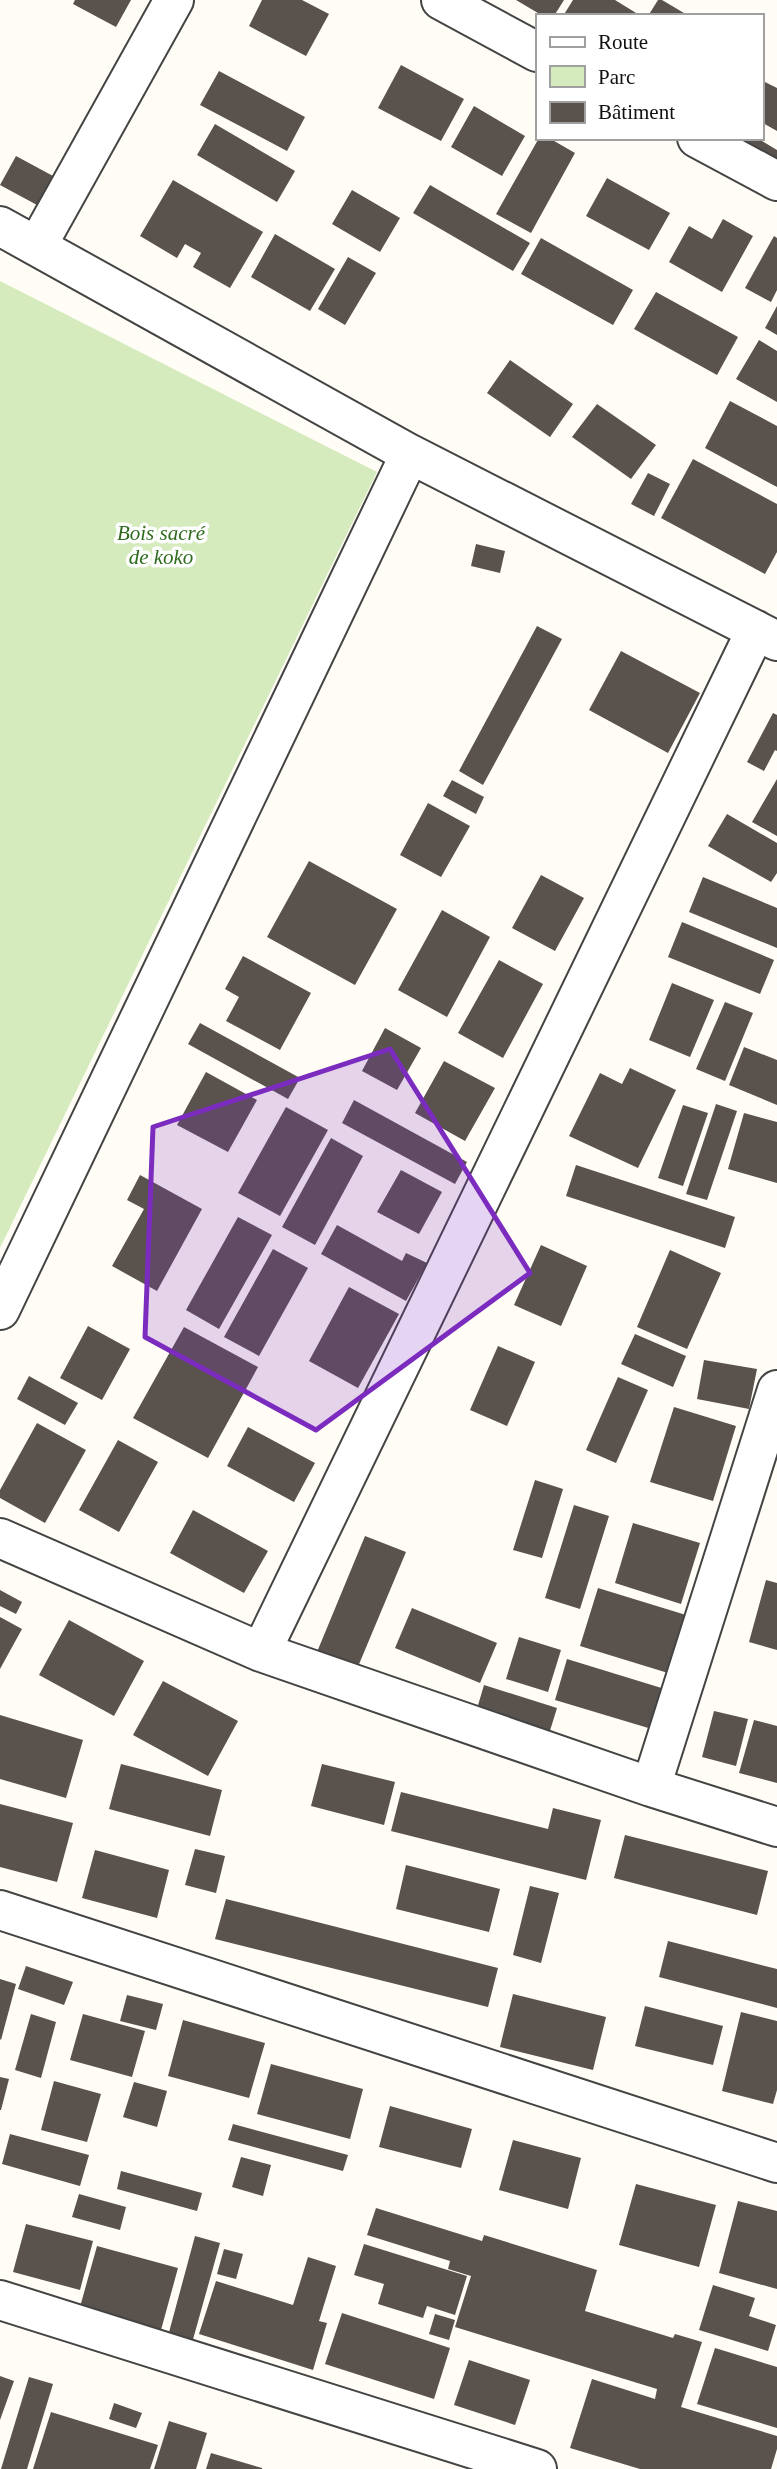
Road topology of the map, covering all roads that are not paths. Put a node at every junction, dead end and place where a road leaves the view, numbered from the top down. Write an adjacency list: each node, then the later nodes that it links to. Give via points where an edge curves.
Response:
1 (174, 0): 7 (street)
2 (441, 0): 3 (street)
3 (536, 51)
4 (701, 140): 5 (street)
5 (777, 181)
6 (0, 226): 7 (street)
7 (37, 246): 8 (street)
8 (410, 454): 9 (street); 10 (street)
9 (766, 636): 13 (street)
10 (0, 1310)
11 (777, 1390): 14 (street)
12 (0, 1538): 13 (street)
13 (261, 1652): 14 (street)
14 (651, 1787): 15 (street)
15 (777, 1827)
16 (0, 1910): 17 (street)
17 (777, 2163)
18 (0, 2300): 19 (street)
19 (537, 2469)

